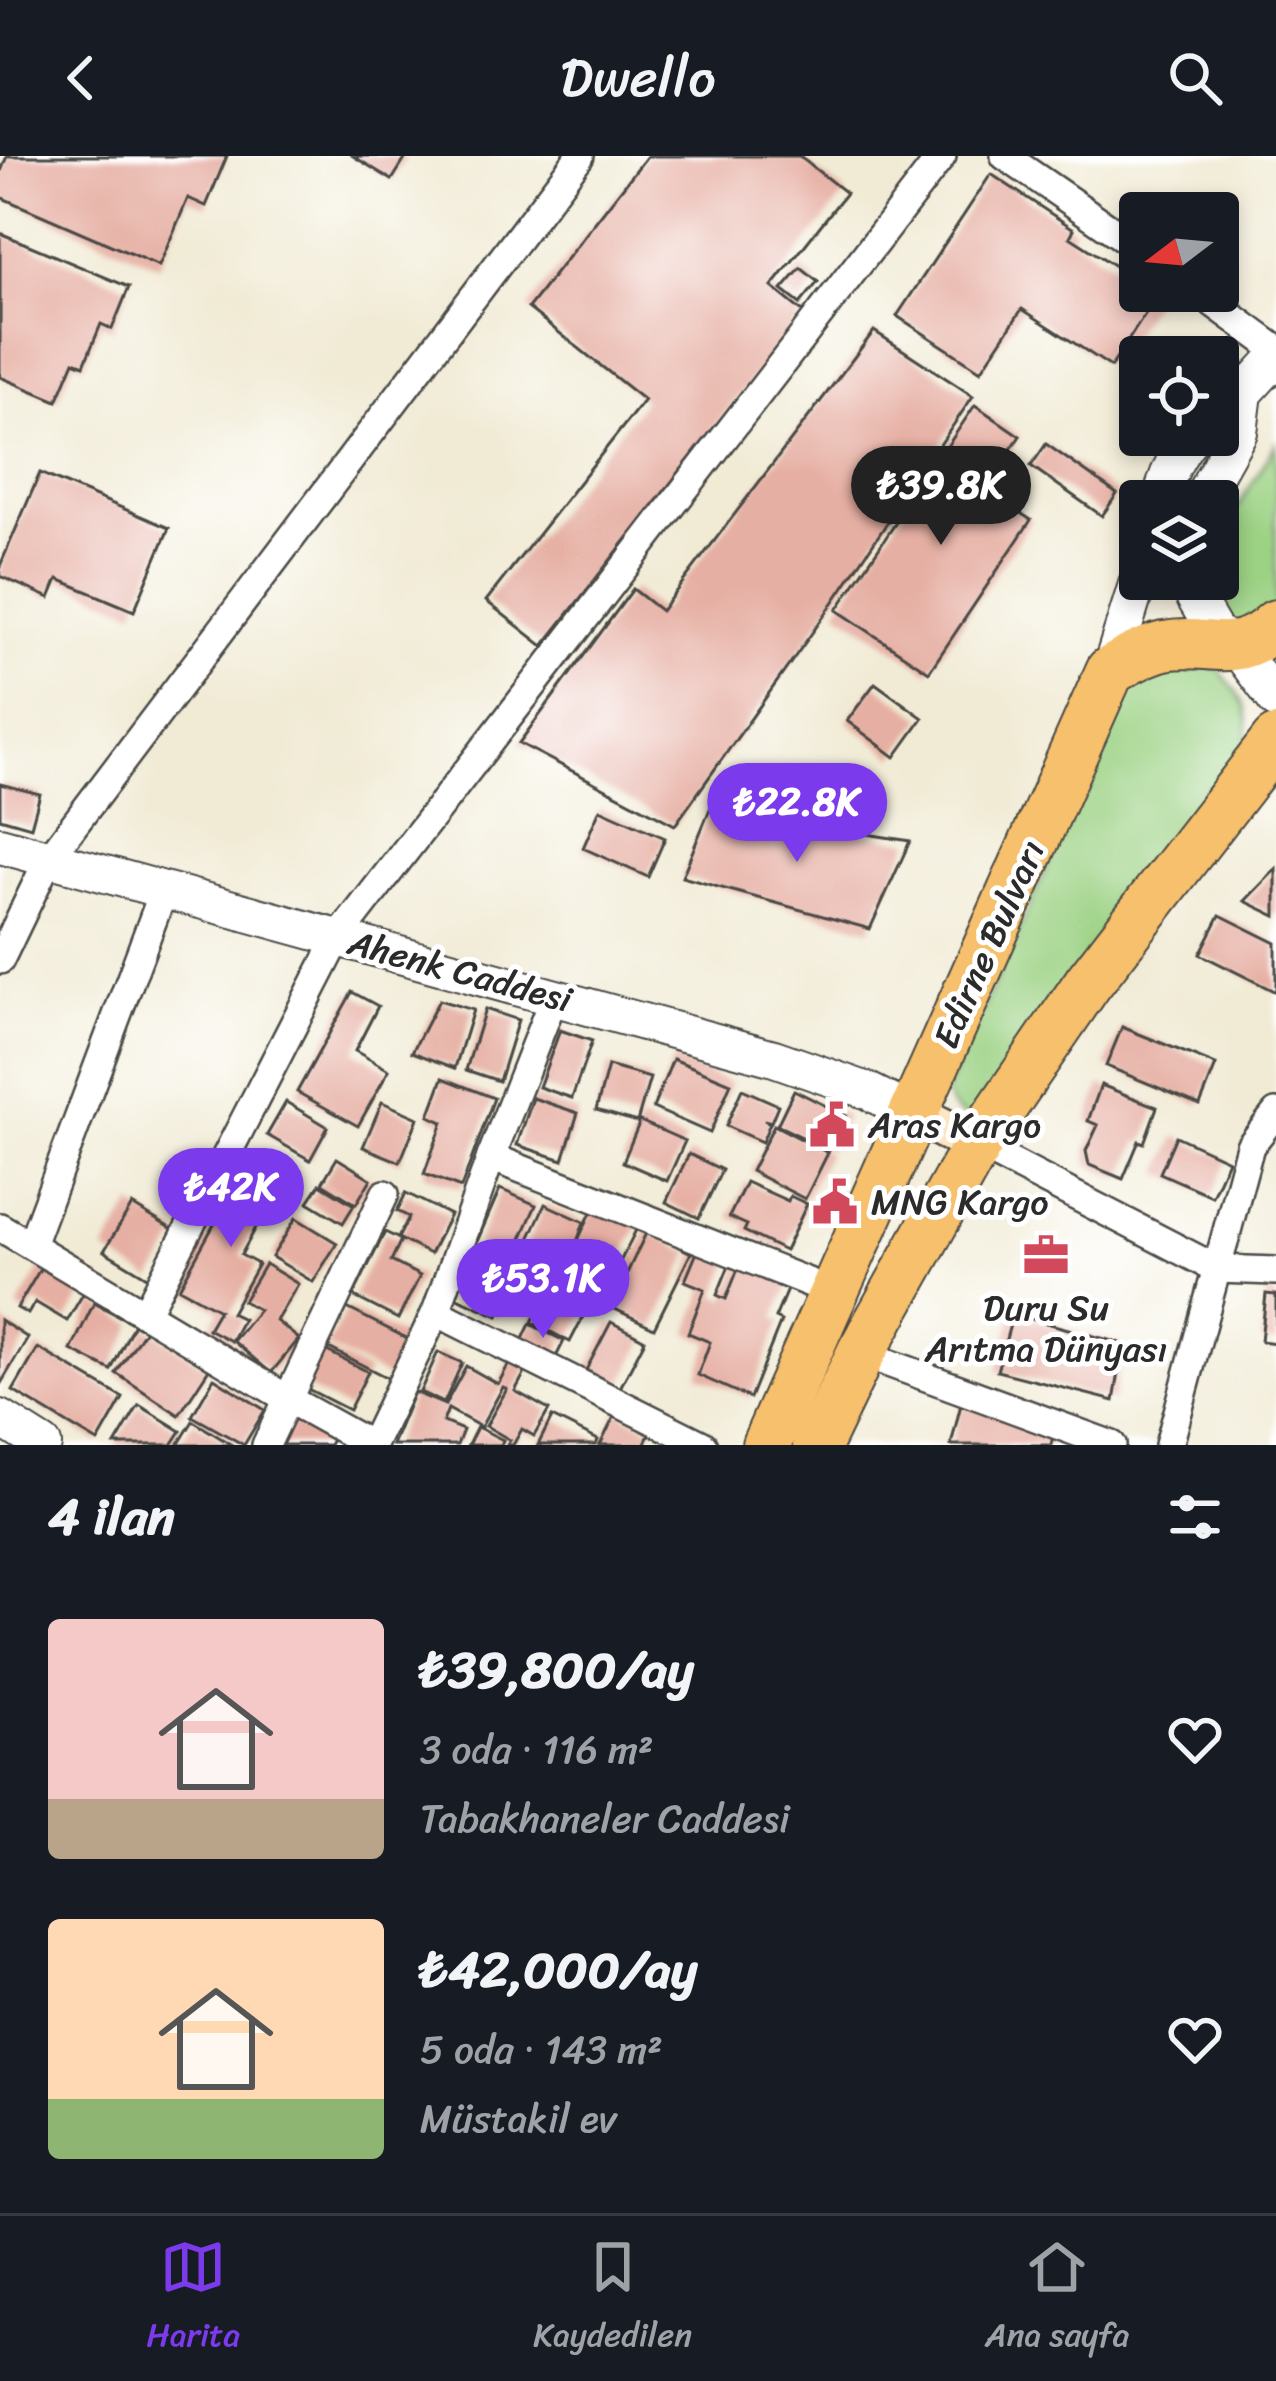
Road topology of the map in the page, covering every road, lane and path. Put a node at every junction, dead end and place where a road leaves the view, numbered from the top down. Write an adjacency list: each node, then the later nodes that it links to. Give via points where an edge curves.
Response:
1 (580, 156): 15 (street)
2 (942, 156): 17 (street)
3 (1005, 156): 4 (street)
4 (1119, 235)
5 (1224, 312): 6 (street)
6 (1276, 353): 7 (street)
7 (1239, 391)
8 (1132, 600): 11 (street)
9 (1196, 600): 10 (street, via 1215,632)
10 (1256, 635): 11 (highway, via 1216,648 1164,646); 12 (street)
11 (1110, 671): 21 (highway, Edirne Bulvarı)
12 (1276, 700)
13 (1276, 740): 22 (highway, via 1088,983)
14 (0, 845): 15 (street, Ahenk Caddesi)
15 (49, 858): 16 (street, Ahenk Caddesi); 18 (street)
16 (164, 890): 17 (street, Ahenk Caddesi); 26 (street)
17 (338, 938): 19 (street, Ahenk Caddesi); 31 (street)
18 (0, 960)
19 (554, 997): 21 (street, Ahenk Caddesi, via 774,1058); 23 (street)
20 (1276, 1113): 27 (street, via 1250,1146)
21 (914, 1114): 22 (main road); 29 (highway, Edirne Bulvarı)
22 (977, 1145): 27 (street); 32 (highway)
23 (491, 1156): 29 (street); 30 (street)
24 (385, 1195): 33 (street)
25 (0, 1227): 26 (street)
26 (32, 1245): 31 (street)
27 (1217, 1269): 28 (street); 42 (street)
28 (1276, 1271)
29 (833, 1292): 39 (highway, Edirne Bulvarı)
30 (436, 1312): 37 (street); 38 (street)
31 (145, 1314): 33 (street)
32 (861, 1353): 40 (highway); 41 (street)
33 (288, 1400): 36 (street); 37 (street)
34 (0, 1418): 35 (street)
35 (43, 1445)
36 (266, 1445)
37 (372, 1445)
38 (703, 1445)
39 (766, 1445)
40 (817, 1445)
41 (1112, 1445)
42 (1169, 1445)

